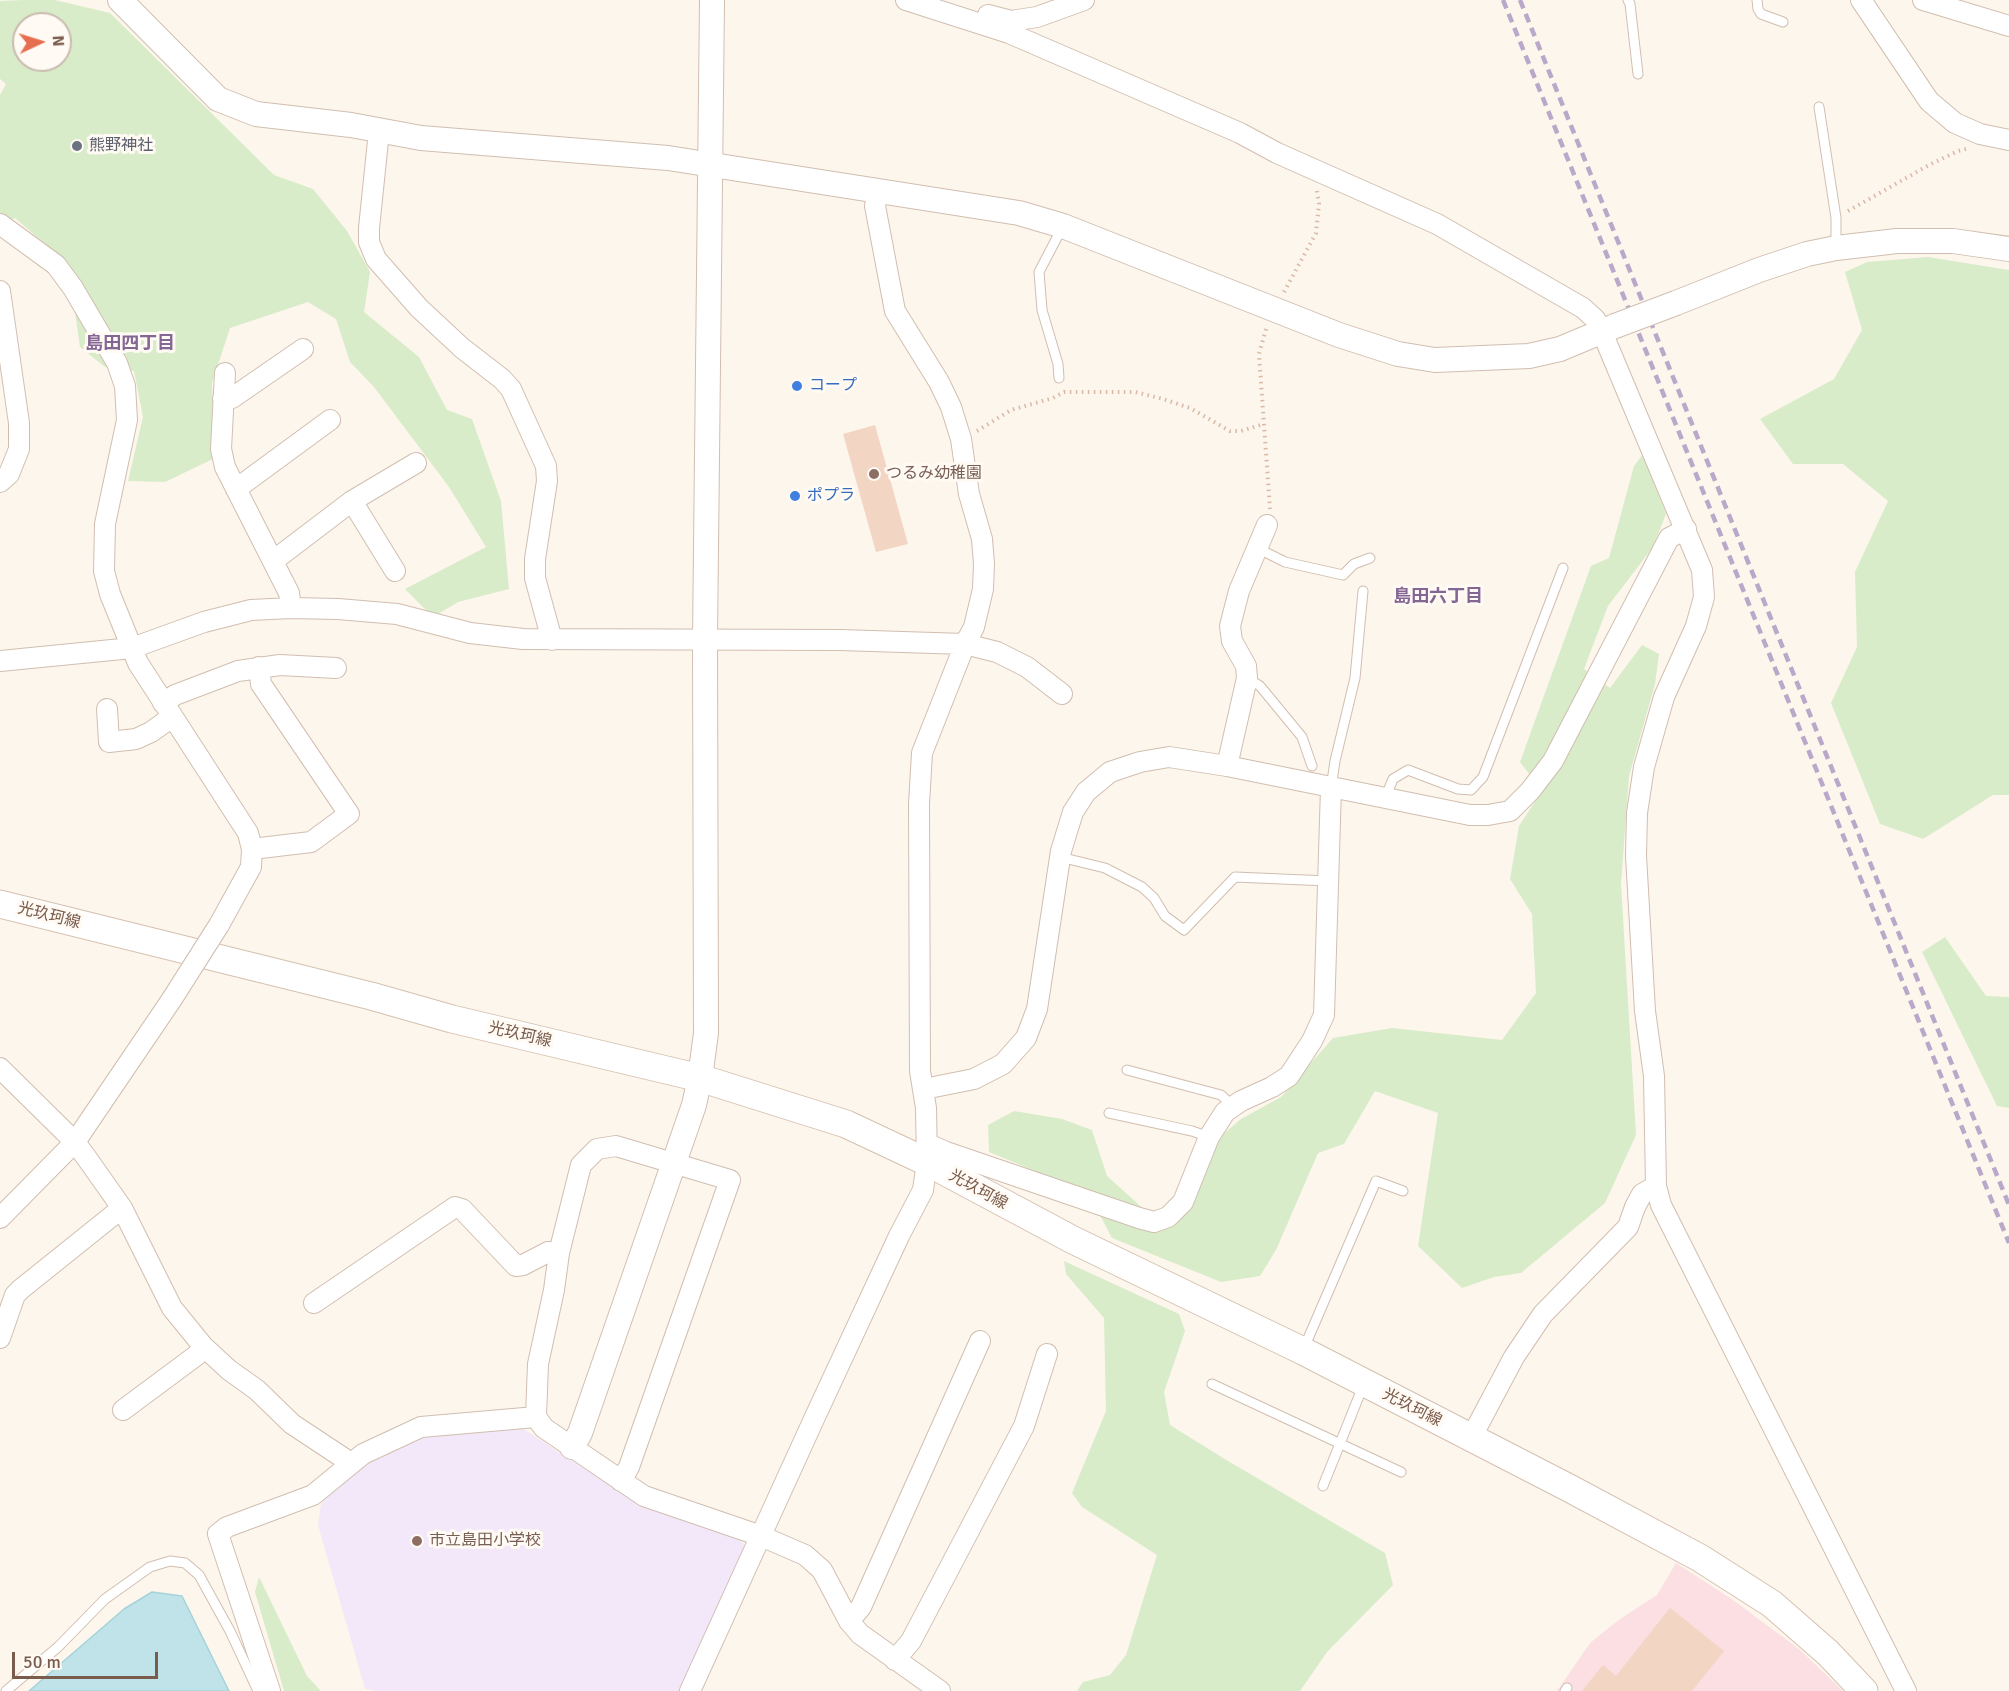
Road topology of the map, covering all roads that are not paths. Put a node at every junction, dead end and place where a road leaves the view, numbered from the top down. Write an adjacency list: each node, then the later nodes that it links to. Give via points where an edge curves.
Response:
1 (120, 0): 14 (street, via 218,99 256,114)
2 (712, 0): 16 (street)
3 (906, 0): 9 (street)
4 (1084, 0): 9 (street, via 1037,17 1011,21 983,14)
5 (1628, 0): 12 (lane)
6 (1757, 0): 10 (lane, via 1761,14)
7 (1861, 0): 15 (street, via 1929,101 1954,123)
8 (1923, 0): 11 (street)
9 (961, 17): 23 (street, via 1009,33 1240,133 1418,216 1583,308)
10 (1783, 22)
11 (2009, 26)
12 (1638, 74)
13 (1819, 107): 20 (lane, via 1836,218)
14 (379, 131): 16 (street); 43 (street, via 369,228 369,242 376,259 419,308 511,389 546,466 548,481 535,578)
15 (2005, 139)
16 (709, 164): 17 (street); 42 (street)
17 (878, 191): 19 (street, via 1020,213); 44 (street, via 875,206 895,311 951,407 982,539 983,589 974,627)
18 (0, 224): 45 (street, via 56,265 117,363 125,386 127,420 105,524 104,571)
19 (1063, 226): 23 (street, via 1398,354 1435,360 1529,356 1560,349); 26 (lane, via 1039,272 1042,310)
20 (1836, 248): 21 (street, via 1897,241 1953,241); 23 (street, bridge, via 1759,270)
21 (2009, 249)
22 (0, 291): 30 (street, via 19,423 18,449 9,474)
23 (1609, 329): 34 (street)
24 (303, 349): 27 (street, via 232,398)
25 (225, 373): 27 (street)
26 (1059, 378)
27 (223, 399): 31 (street, via 221,449)
28 (330, 420): 31 (street)
29 (416, 463): 32 (street)
30 (0, 482)
31 (236, 489): 37 (street)
32 (352, 501): 37 (street); 39 (street)
33 (1267, 525): 35 (street)
34 (1686, 529): 56 (street, via 1670,538 1553,761 1510,811 1470,814); 71 (street, via 1702,570 1704,597 1696,626 1664,697 1644,767 1637,813 1646,1011 1654,1076)
35 (1257, 548): 36 (lane, via 1285,561 1343,575 1354,564); 49 (street, via 1230,626)
36 (1370, 558)
37 (273, 561): 41 (street, via 289,592)
38 (1563, 568): 56 (lane, via 1483,777 1471,790 1458,789 1408,770 1393,779)
39 (395, 571)
40 (1363, 591): 55 (lane, via 1355,678)
41 (291, 608): 43 (street, via 397,614 470,633); 45 (street, via 251,610 213,619)
42 (705, 639): 43 (street); 44 (street); 63 (street, via 707,968 706,1033)
43 (552, 640)
44 (965, 644): 50 (street, via 997,652 1027,667); 64 (street, via 922,753 920,1071)
45 (132, 648): 46 (street); 52 (street)
46 (0, 661)
47 (259, 667): 48 (street); 52 (street, via 175,695); 57 (street, via 261,684 349,814 311,842)
48 (336, 668)
49 (1247, 678): 53 (street); 54 (lane, via 1260,686 1302,738)
50 (1062, 694)
51 (107, 709): 52 (street, via 109,742 136,739 151,732)
52 (168, 710): 57 (street, via 248,833)
53 (1227, 766): 55 (street); 58 (street, via 1169,757 1110,772 1086,792 1073,812)
54 (1312, 766)
55 (1331, 788): 56 (street); 59 (street)
56 (1384, 798)
57 (252, 849): 68 (street, bridge, via 251,867 219,925)
58 (1060, 857): 59 (lane, via 1105,868 1142,887 1165,916 1184,930 1235,877); 64 (street, via 1036,1009 1026,1038 1004,1064 974,1079)
59 (1328, 881): 65 (street, via 1324,1015 1289,1076)
60 (0, 904): 63 (main road, 光玖珂線)
61 (0, 1068): 68 (street)
62 (1127, 1070): 65 (lane, via 1221,1095)
63 (700, 1078): 69 (main road, 光玖珂線); 70 (street)
64 (924, 1089): 69 (street)
65 (1233, 1106): 67 (street)
66 (1109, 1113): 67 (lane)
67 (1209, 1137): 69 (street, via 1183,1202 1168,1217 1154,1222 946,1152)
68 (75, 1142): 73 (street); 74 (street)
69 (928, 1153): 80 (main road, 光玖珂線, via 1064,1235); 93 (street, via 923,1190)
70 (675, 1162): 75 (street, via 616,1146 597,1149 581,1165); 88 (street); 91 (street, via 730,1180)
71 (1656, 1186): 86 (street, via 1642,1194 1628,1227 1543,1314 1514,1357); 102 (street, via 1661,1205)
72 (1403, 1191): 80 (lane, via 1376,1181)
73 (122, 1208): 77 (street, via 15,1295); 79 (street, via 172,1308)
74 (0, 1218)
75 (559, 1253): 76 (street, via 548,1252 516,1266 462,1209 455,1207); 85 (street, via 538,1365)
76 (314, 1303)
77 (0, 1338)
78 (980, 1341): 94 (street, via 861,1607)
79 (203, 1346): 84 (street); 89 (street, via 292,1424)
80 (1303, 1351): 82 (main road, 光玖珂線)
81 (1047, 1354): 95 (street, via 1024,1426 911,1641)
82 (1364, 1383): 86 (main road, 光玖珂線); 87 (lane)
83 (1212, 1384): 87 (lane)
84 (123, 1410)
85 (536, 1417): 88 (street, via 544,1428); 89 (street, via 421,1427)
86 (1472, 1438): 101 (main road, 光玖珂線, via 1626,1517 1772,1604)
87 (1340, 1443): 90 (lane); 92 (lane)
88 (572, 1447): 91 (street)
89 (351, 1463): 99 (street, via 313,1495 227,1527 218,1534)
90 (1401, 1472)
91 (621, 1481): 93 (street, via 644,1496)
92 (1323, 1486)
93 (761, 1536): 94 (street, via 805,1555 822,1570); 100 (street)
94 (849, 1621): 95 (street)
95 (895, 1660): 96 (street)
96 (932, 1689)
97 (3, 1691): 98 (lane, via 58,1647 105,1599 150,1567 170,1561 184,1563 199,1575)
98 (258, 1691)
99 (270, 1691)
100 (690, 1691)
101 (1864, 1691)
102 (1906, 1691)

